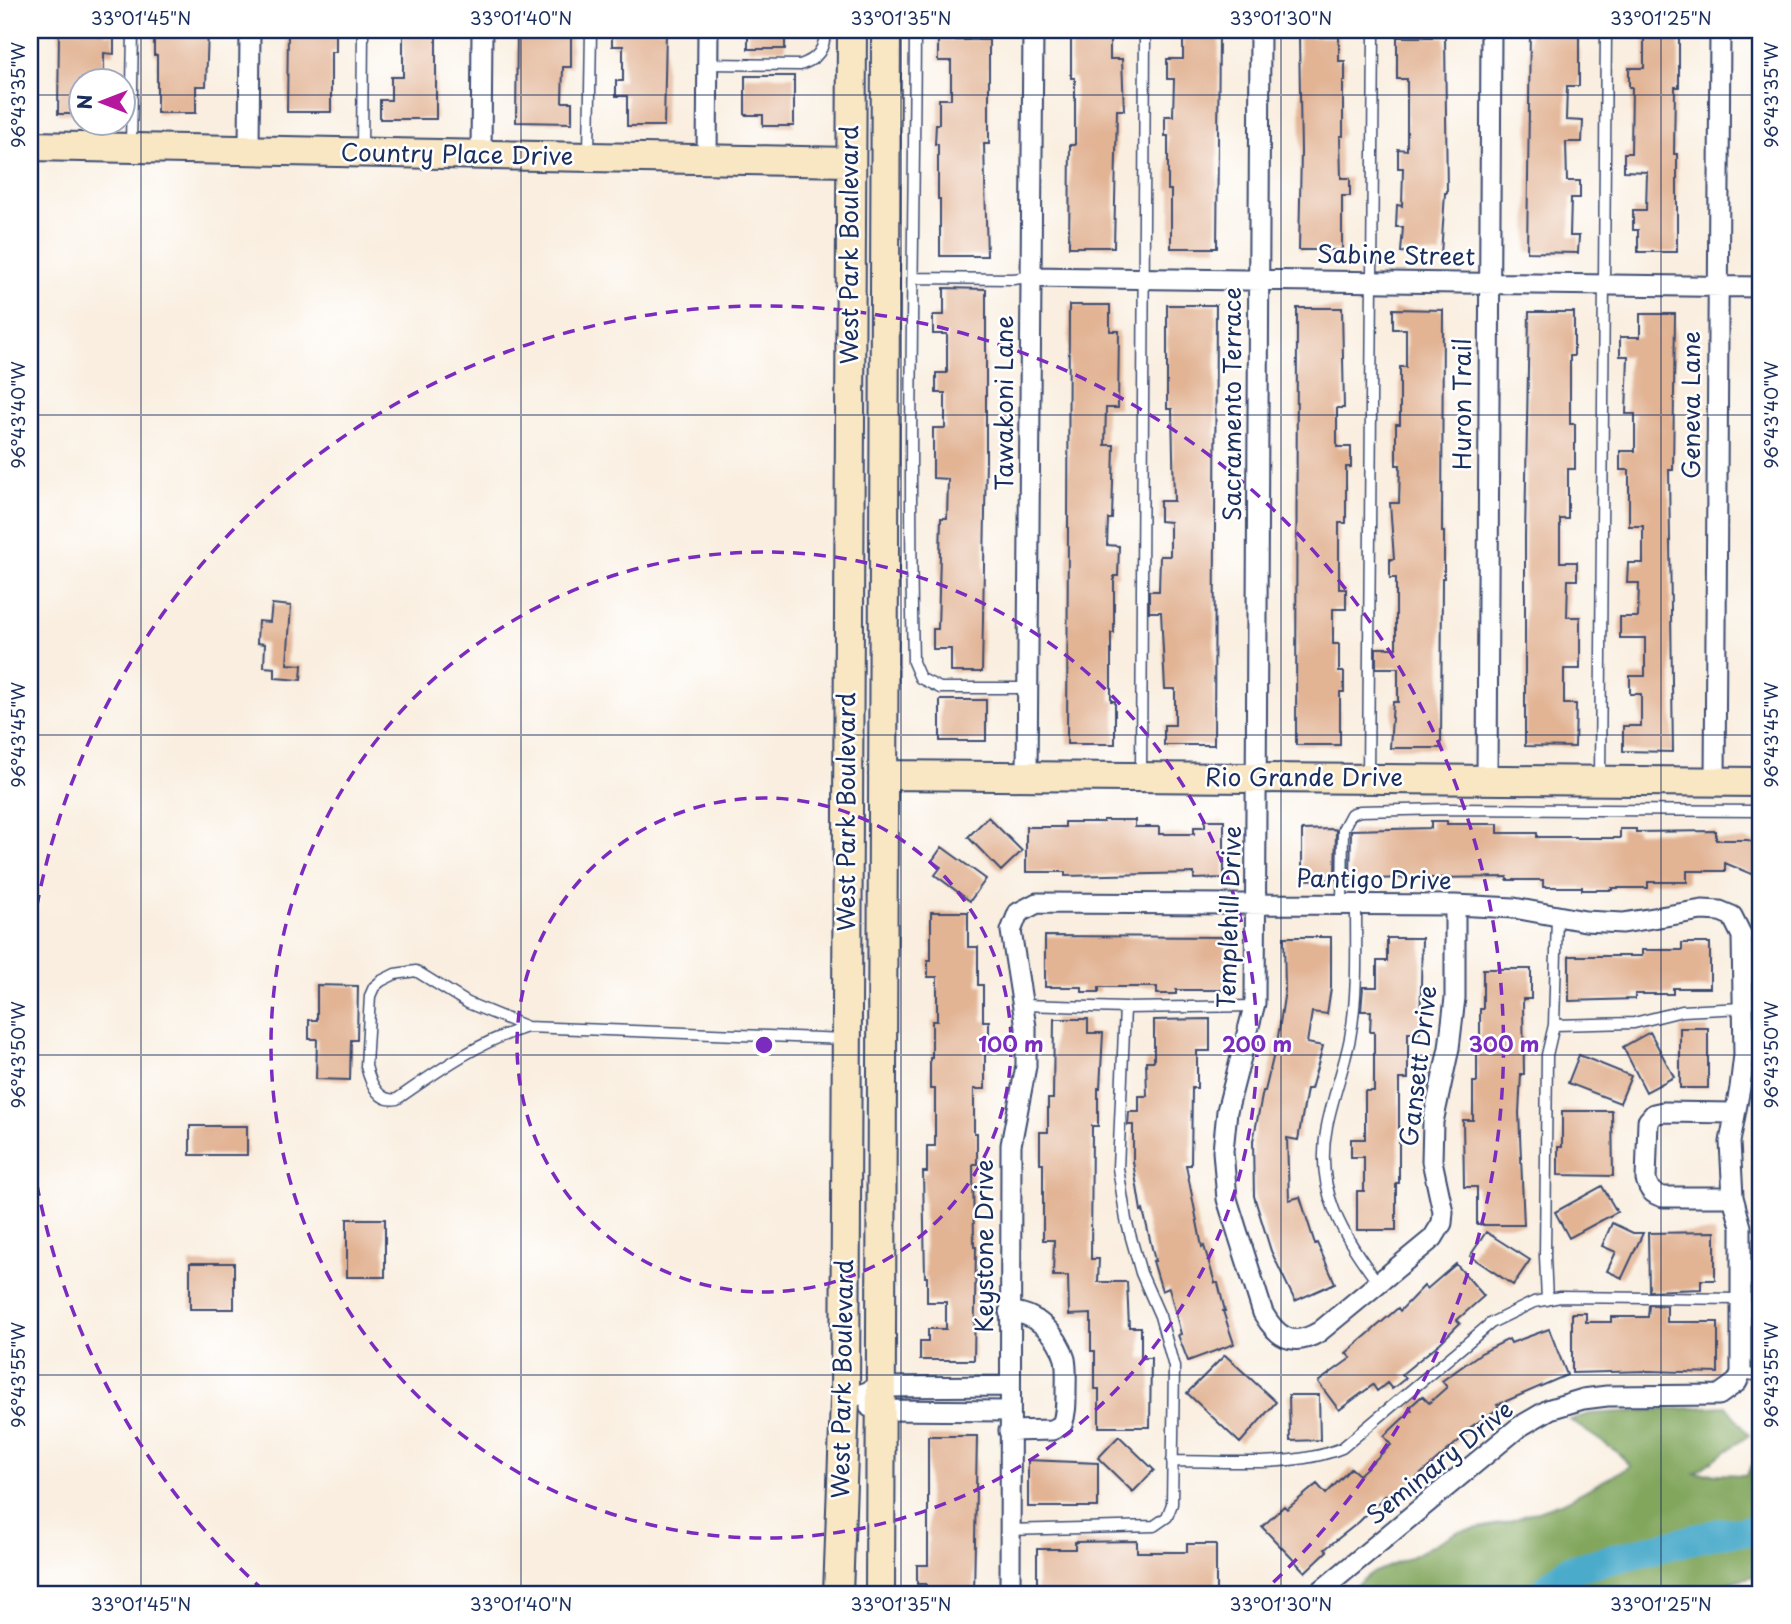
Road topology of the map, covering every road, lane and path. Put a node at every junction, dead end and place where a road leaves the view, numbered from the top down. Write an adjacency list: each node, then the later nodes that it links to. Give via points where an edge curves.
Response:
1 (133, 30): 20 (lane)
2 (250, 30): 21 (street)
3 (363, 30): 22 (lane)
4 (482, 30): 23 (street)
5 (591, 30): 24 (lane)
6 (708, 30): 18 (street)
7 (825, 30): 18 (lane, via 820,54 800,65)
8 (852, 30): 26 (main road, West Park Boulevard)
9 (886, 30): 27 (main road, West Park Boulevard)
10 (915, 30): 29 (lane)
11 (1033, 30): 28 (street, Tawakoni Lane)
12 (1145, 30): 30 (lane)
13 (1261, 30): 31 (street, Sacramento Terrace)
14 (1374, 30): 32 (lane)
15 (1490, 30): 33 (street, Huron Trail)
16 (1606, 30): 34 (lane)
17 (1720, 30): 35 (street, Geneva Lane)
18 (708, 64): 25 (street)
19 (30, 146): 20 (main road, Country Place Drive)
20 (131, 149): 21 (main road, Country Place Drive)
21 (249, 151): 22 (main road, Country Place Drive)
22 (362, 153): 23 (main road, Country Place Drive)
23 (481, 155): 24 (main road, Country Place Drive)
24 (589, 157): 25 (main road, Country Place Drive)
25 (706, 159): 26 (main road, Country Place Drive)
26 (850, 162): 27 (street, Country Place Drive); 39 (main road, West Park Boulevard)
27 (884, 162): 38 (main road, West Park Boulevard)
28 (1030, 277): 29 (lane); 30 (street, Sabine Street); 37 (street, Tawakoni Lane)
29 (914, 278): 37 (lane, via 910,421 913,662 920,678 940,688)
30 (1143, 278): 31 (street, Sabine Street); 41 (lane)
31 (1258, 278): 32 (street, Sabine Street); 42 (street, Sacramento Terrace)
32 (1371, 280): 33 (street, Sabine Street); 43 (lane)
33 (1488, 282): 34 (street, Sabine Street); 44 (street, Huron Trail)
34 (1604, 284): 35 (street, Sabine Street); 45 (lane)
35 (1717, 286): 36 (street, Sabine Street); 46 (street, Geneva Lane)
36 (1761, 287)
37 (1028, 688): 40 (street, Tawakoni Lane)
38 (883, 775): 39 (street, Rio Grande Drive); 40 (main road, Rio Grande Drive); 61 (main road, West Park Boulevard)
39 (848, 776): 60 (main road, West Park Boulevard)
40 (1027, 776): 41 (main road, Rio Grande Drive)
41 (1141, 777): 42 (main road, Rio Grande Drive)
42 (1258, 778): 43 (main road, Rio Grande Drive); 49 (street, Templehill Drive)
43 (1368, 779): 44 (main road, Rio Grande Drive)
44 (1487, 779): 45 (main road, Rio Grande Drive)
45 (1600, 780): 46 (main road, Rio Grande Drive)
46 (1715, 781): 47 (main road, Rio Grande Drive)
47 (1761, 782)
48 (1761, 811): 50 (lane, via 1360,811 1351,814 1343,829)
49 (1256, 904): 50 (street, Pantigo Drive); 52 (street, Pantigo Drive, via 1037,903); 55 (street, Templehill Drive)
50 (1349, 904): 51 (street, Pantigo Drive); 64 (lane, via 1354,1001 1346,1058 1326,1129 1325,1179 1338,1223)
51 (1455, 905): 53 (street, Pantigo Drive); 64 (street, Gansett Drive, via 1455,998 1433,1122 1432,1161 1443,1212 1433,1238)
52 (1027, 907): 54 (street, Keystone Drive, via 1018,914 1011,931)
53 (1557, 916): 56 (street, Pantigo Drive, via 1623,923 1702,910 1732,916 1742,936); 58 (lane)
54 (1023, 1004): 57 (lane); 67 (street, Keystone Drive, via 1026,1066 1010,1145)
55 (1255, 1006): 57 (lane); 64 (street, Templehill Drive, via 1227,1111 1223,1151 1227,1199 1263,1313 1280,1335 1310,1338)
56 (1744, 1007): 58 (lane, via 1682,1011 1634,1023); 62 (street, via 1741,1088)
57 (1125, 1008): 74 (lane, via 1118,1168 1126,1220 1174,1367)
58 (1554, 1025): 66 (lane, via 1547,1055)
59 (527, 1027): 59 (lane, via 468,1003 425,974 395,974 374,987 370,996 368,1076 385,1099 397,1099 472,1049); 60 (lane)
60 (846, 1039): 61 (main road); 72 (main road, West Park Boulevard)
61 (881, 1039): 71 (main road, West Park Boulevard)
62 (1734, 1113): 63 (street, via 1730,1142); 63 (street, via 1654,1114 1648,1121 1646,1180 1648,1188 1663,1197)
63 (1733, 1197): 65 (street, via 1741,1227)
64 (1378, 1283)
65 (1741, 1299): 66 (lane); 69 (street)
66 (1547, 1300): 74 (lane, via 1491,1323 1342,1448 1294,1460)
67 (1009, 1312): 70 (street, Keystone Drive); 73 (street, via 1031,1315 1059,1346 1066,1361 1066,1415 1062,1425 1052,1430)
68 (1761, 1376): 69 (lane)
69 (1736, 1380): 79 (street, Seminary Drive, via 1719,1395 1607,1396 1550,1409 1519,1427)
70 (1009, 1387): 71 (street); 73 (street, Keystone Drive)
71 (881, 1399): 72 (street); 73 (street); 77 (main road, West Park Boulevard)
72 (845, 1400): 76 (main road, West Park Boulevard)
73 (1009, 1421): 75 (street, Keystone Drive)
74 (1172, 1461): 75 (lane, via 1172,1504 1167,1517 1154,1526)
75 (1009, 1530): 78 (street, Keystone Drive)
76 (838, 1594)
77 (880, 1594)
78 (1010, 1594)
79 (1317, 1594)

